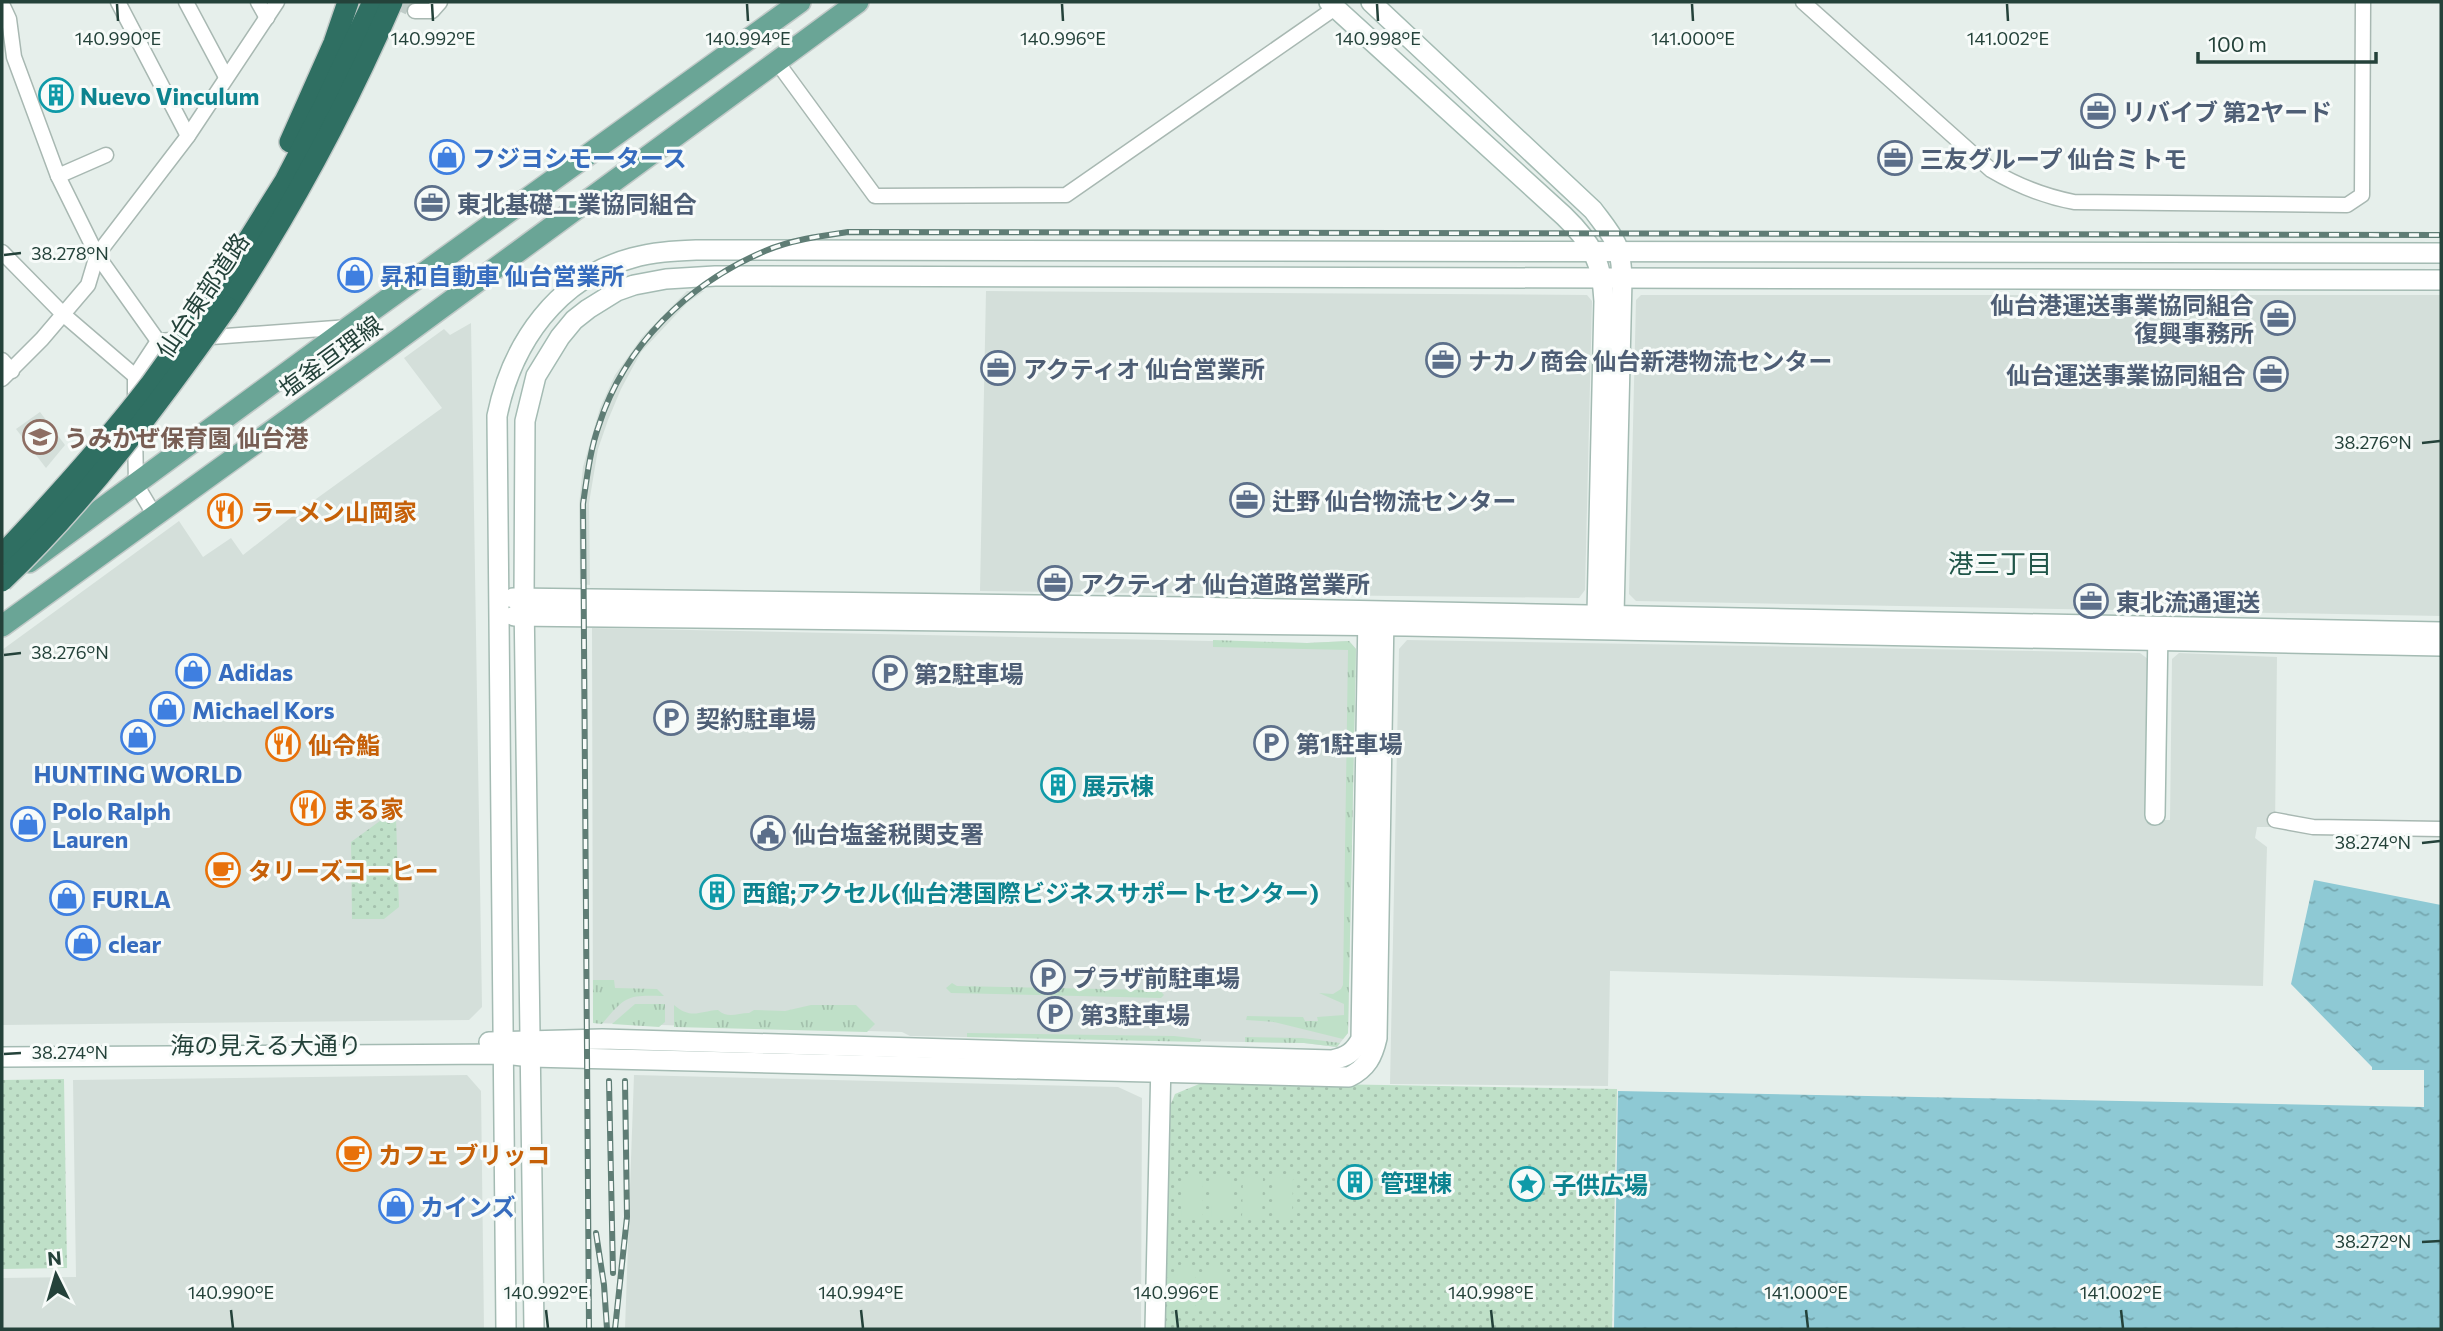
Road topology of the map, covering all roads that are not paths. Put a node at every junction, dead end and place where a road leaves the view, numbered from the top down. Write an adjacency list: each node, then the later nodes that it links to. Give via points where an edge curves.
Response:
1 (118, 2): 21 (street)
2 (186, 2): 20 (street)
3 (258, 2): 17 (street)
4 (277, 2): 17 (street)
5 (348, 2): 31 (highway, via 311,98)
6 (373, 2): 31 (highway, 仙台東部道路, via 324,106)
7 (392, 2): 31 (highway, 仙台東部道路, via 272,240)
8 (440, 2): 16 (street, via 432,11)
9 (800, 2): 33 (main road, 塩釜亘理線)
10 (858, 2): 19 (main road, 塩釜亘理線)
11 (1371, 2): 26 (street, via 1593,210)
12 (1803, 2): 13 (street, via 1991,170 2042,196 2074,202 2347,205 2362,195)
13 (2363, 2)
14 (2, 4): 18 (street, via 9,19)
15 (1336, 4): 19 (street, via 1066,195 875,196); 25 (street, via 1581,232)
16 (415, 11)
17 (267, 18): 20 (street)
18 (8, 58): 23 (street)
19 (777, 62): 38 (main road, 塩釜亘理線)
20 (226, 77): 21 (street)
21 (188, 136): 28 (street)
22 (106, 155): 23 (street)
23 (58, 176): 28 (street)
24 (2, 252): 32 (street)
25 (1595, 252): 26 (street); 29 (street); 42 (street, via 724,250 631,258 578,283 561,297 512,363 497,416)
26 (1621, 253): 27 (street); 29 (street)
27 (2441, 253)
28 (97, 255): 32 (street, via 88,285); 34 (street)
29 (1612, 279): 30 (street); 41 (street, via 715,276 634,285 575,320 536,376 525,421); 44 (street)
30 (2441, 280)
31 (219, 299): 39 (highway, 仙台東部道路, bridge, via 65,488); 40 (highway, 仙台東部道路, bridge, via 163,396)
32 (64, 315): 35 (street); 36 (street)
33 (349, 327): 34 (street); 37 (main road, 塩釜亘理線)
34 (158, 341): 36 (street)
35 (5, 370)
36 (135, 376): 37 (street)
37 (136, 484): 38 (street); 40 (main road, 塩釜亘理線)
38 (155, 516): 45 (main road, 塩釜亘理線)
39 (2, 555)
40 (2, 582)
41 (524, 607): 42 (street); 43 (street); 54 (street)
42 (498, 608): 53 (street)
43 (1376, 618): 44 (street); 56 (street, 海の見える大通り, via 1377,1038 1372,1057 1349,1077)
44 (1606, 620): 47 (street)
45 (2, 626)
46 (2441, 632): 47 (street)
47 (2159, 633): 48 (street); 49 (street)
48 (2441, 646)
49 (2155, 815)
50 (2275, 820): 51 (street, via 2313,827)
51 (2441, 829)
52 (2, 1046): 53 (street, 海の見える大通り)
53 (503, 1048): 54 (street, 海の見える大通り); 55 (street); 57 (street)
54 (531, 1049): 56 (street, 海の見える大通り, via 602,1039); 58 (street)
55 (2, 1057)
56 (1161, 1063): 59 (street)
57 (506, 1329)
58 (534, 1329)
59 (1155, 1329)

